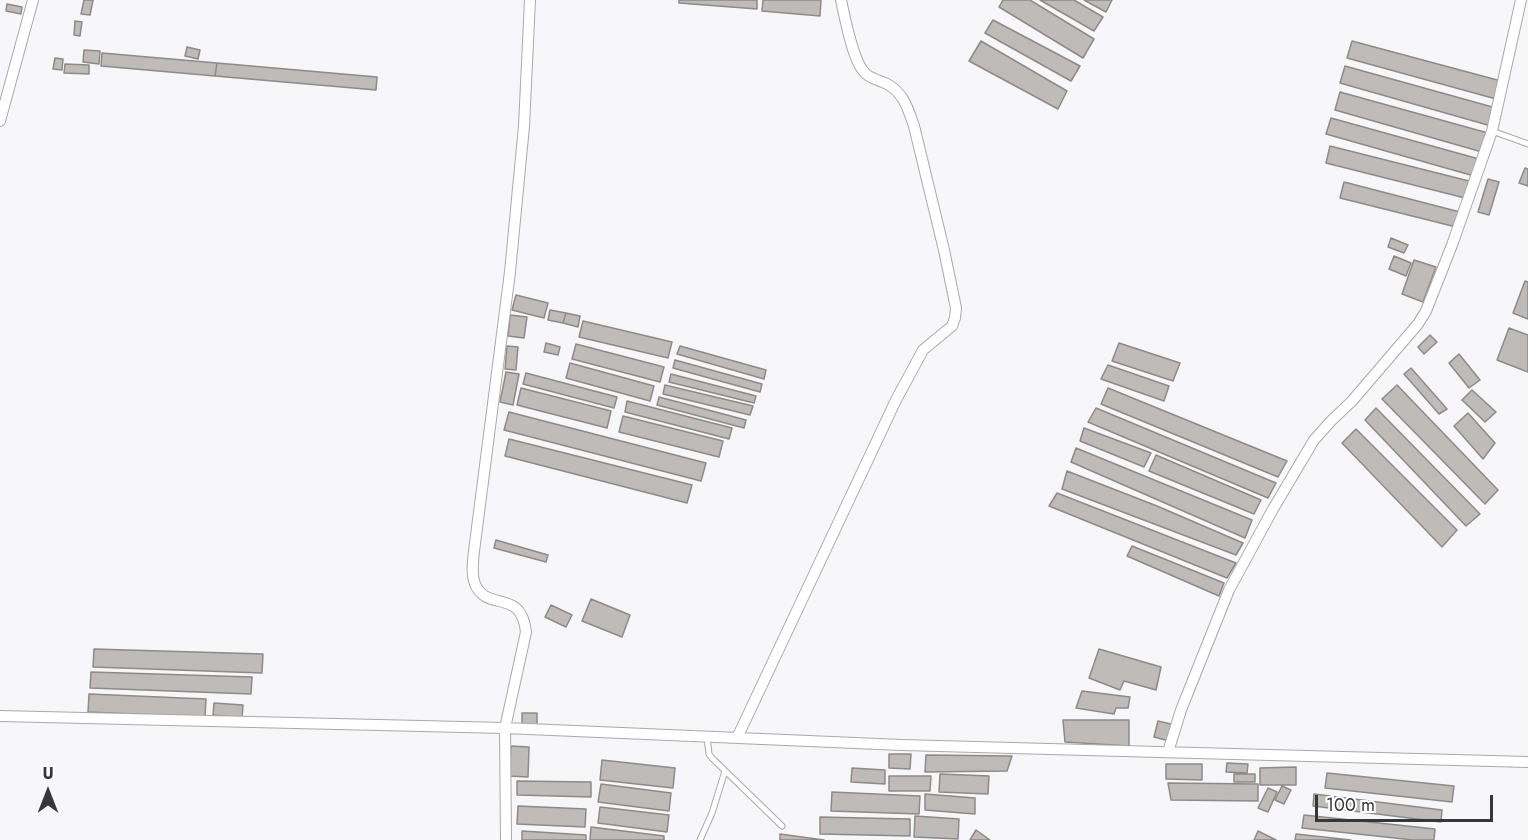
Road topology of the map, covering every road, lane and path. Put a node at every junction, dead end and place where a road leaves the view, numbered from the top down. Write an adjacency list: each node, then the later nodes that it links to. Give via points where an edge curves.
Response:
1 (33, 0): 5 (street)
2 (530, 0): 10 (street, via 524,126 510,272 473,561 475,584 481,594 516,607 525,622)
3 (841, 0): 12 (street, via 862,69 903,96 914,126 944,250 955,318 952,326 923,350 896,400)
4 (1521, 0): 7 (street)
5 (5, 85): 6 (street)
6 (0, 121)
7 (1492, 131): 8 (lane); 13 (street, via 1426,311 1352,401 1314,440 1273,509 1229,590)
8 (1528, 144)
9 (0, 716): 10 (street)
10 (505, 728): 11 (street); 17 (street)
11 (707, 736): 12 (street); 15 (lane, via 710,754)
12 (736, 738): 13 (street)
13 (1168, 752): 14 (street)
14 (1528, 762)
15 (725, 771): 16 (lane); 18 (lane)
16 (782, 826)
17 (506, 840)
18 (700, 840)

